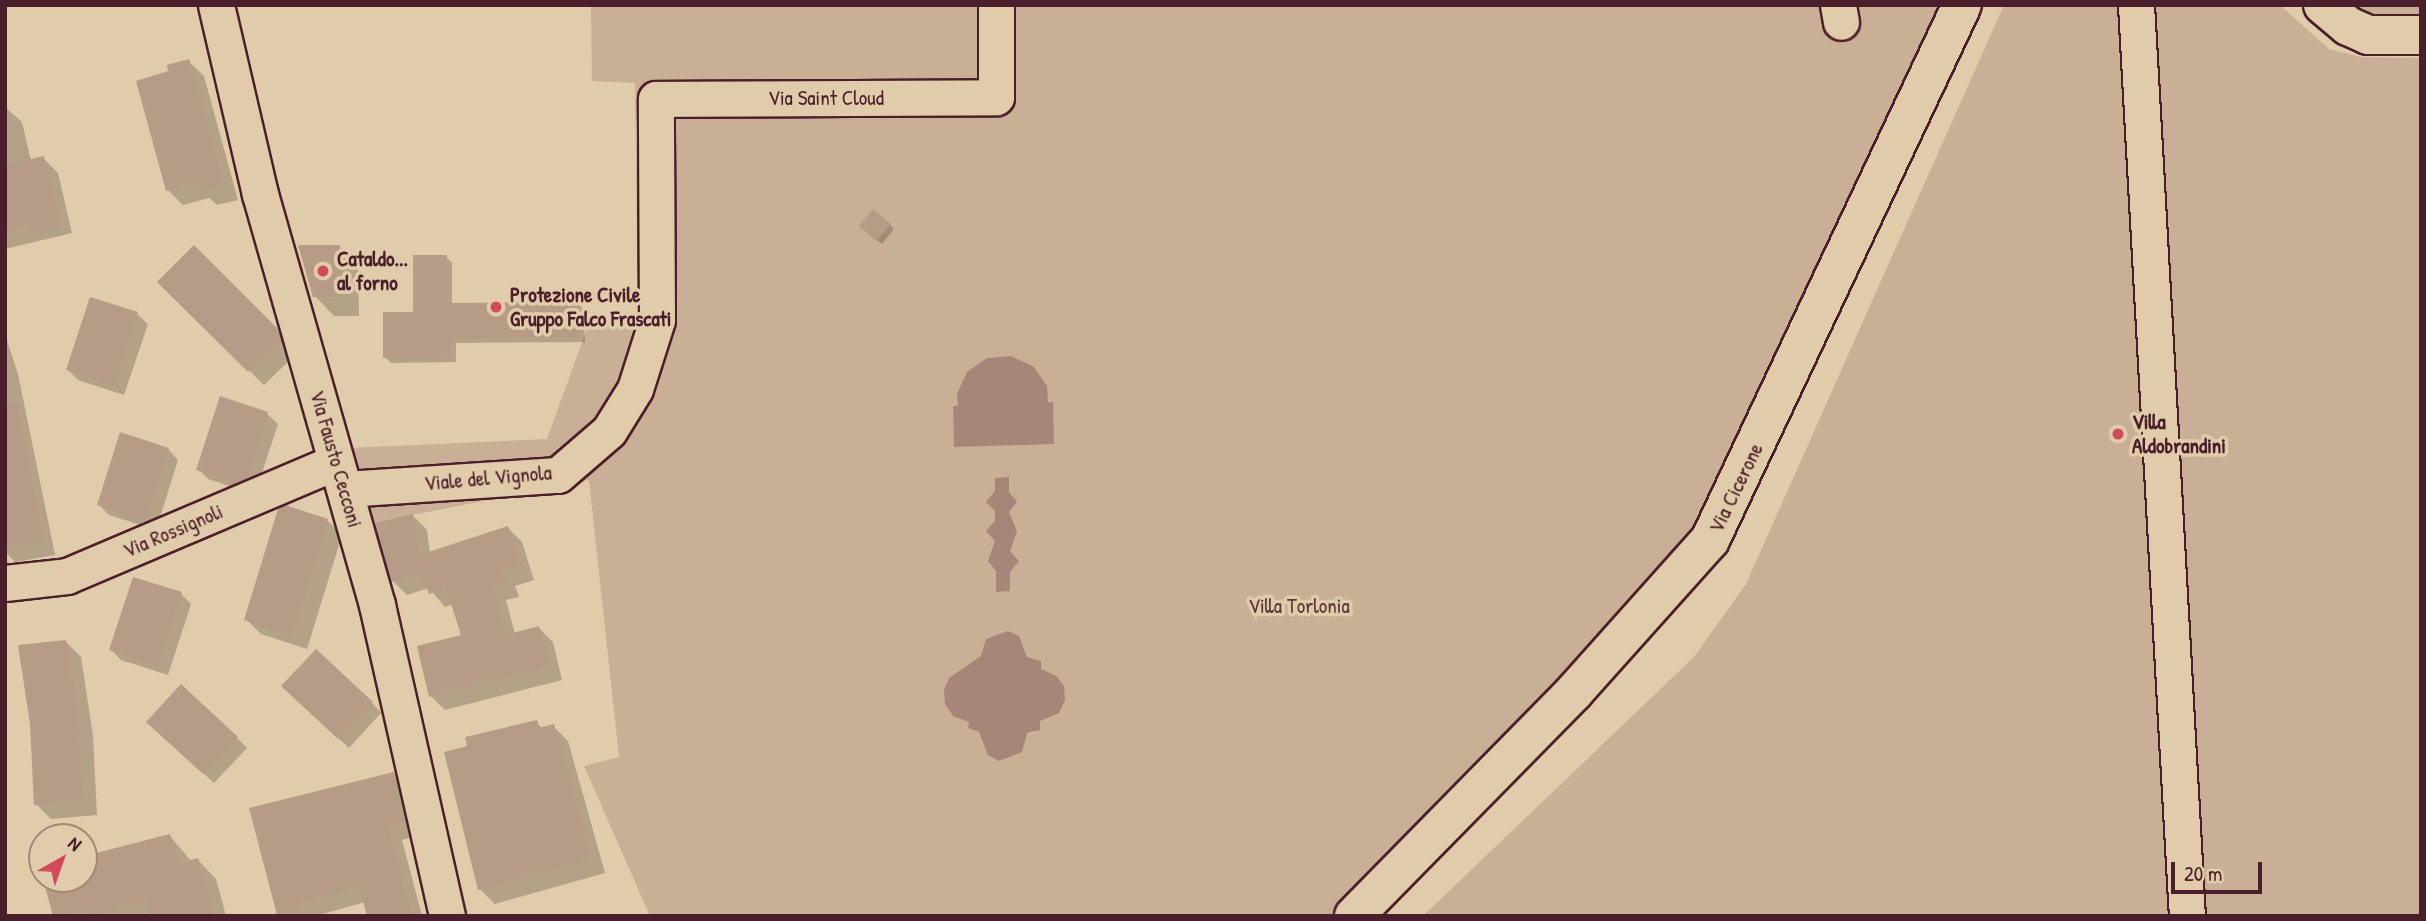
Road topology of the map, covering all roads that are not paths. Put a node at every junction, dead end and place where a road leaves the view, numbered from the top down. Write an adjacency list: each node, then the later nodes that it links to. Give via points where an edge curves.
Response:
1 (216, 5): 8 (street, Via Fausto Cecconi, via 260,194)
2 (996, 5): 7 (street, Via Saint Cloud, via 996,97)
3 (1962, 5): 11 (main road, Via Cicerone, via 1710,540 1574,692)
4 (2136, 5): 12 (street)
5 (2323, 5): 6 (main road, via 2348,26 2368,35)
6 (2421, 35)
7 (656, 99): 8 (street, Viale del Vignola, via 657,320 635,389 609,431 558,475)
8 (341, 475): 9 (street, Via Rossignoli, via 67,576); 10 (street, Via Fausto Cecconi, via 377,605)
9 (5, 583)
10 (447, 916)
11 (1354, 916)
12 (2187, 916)

